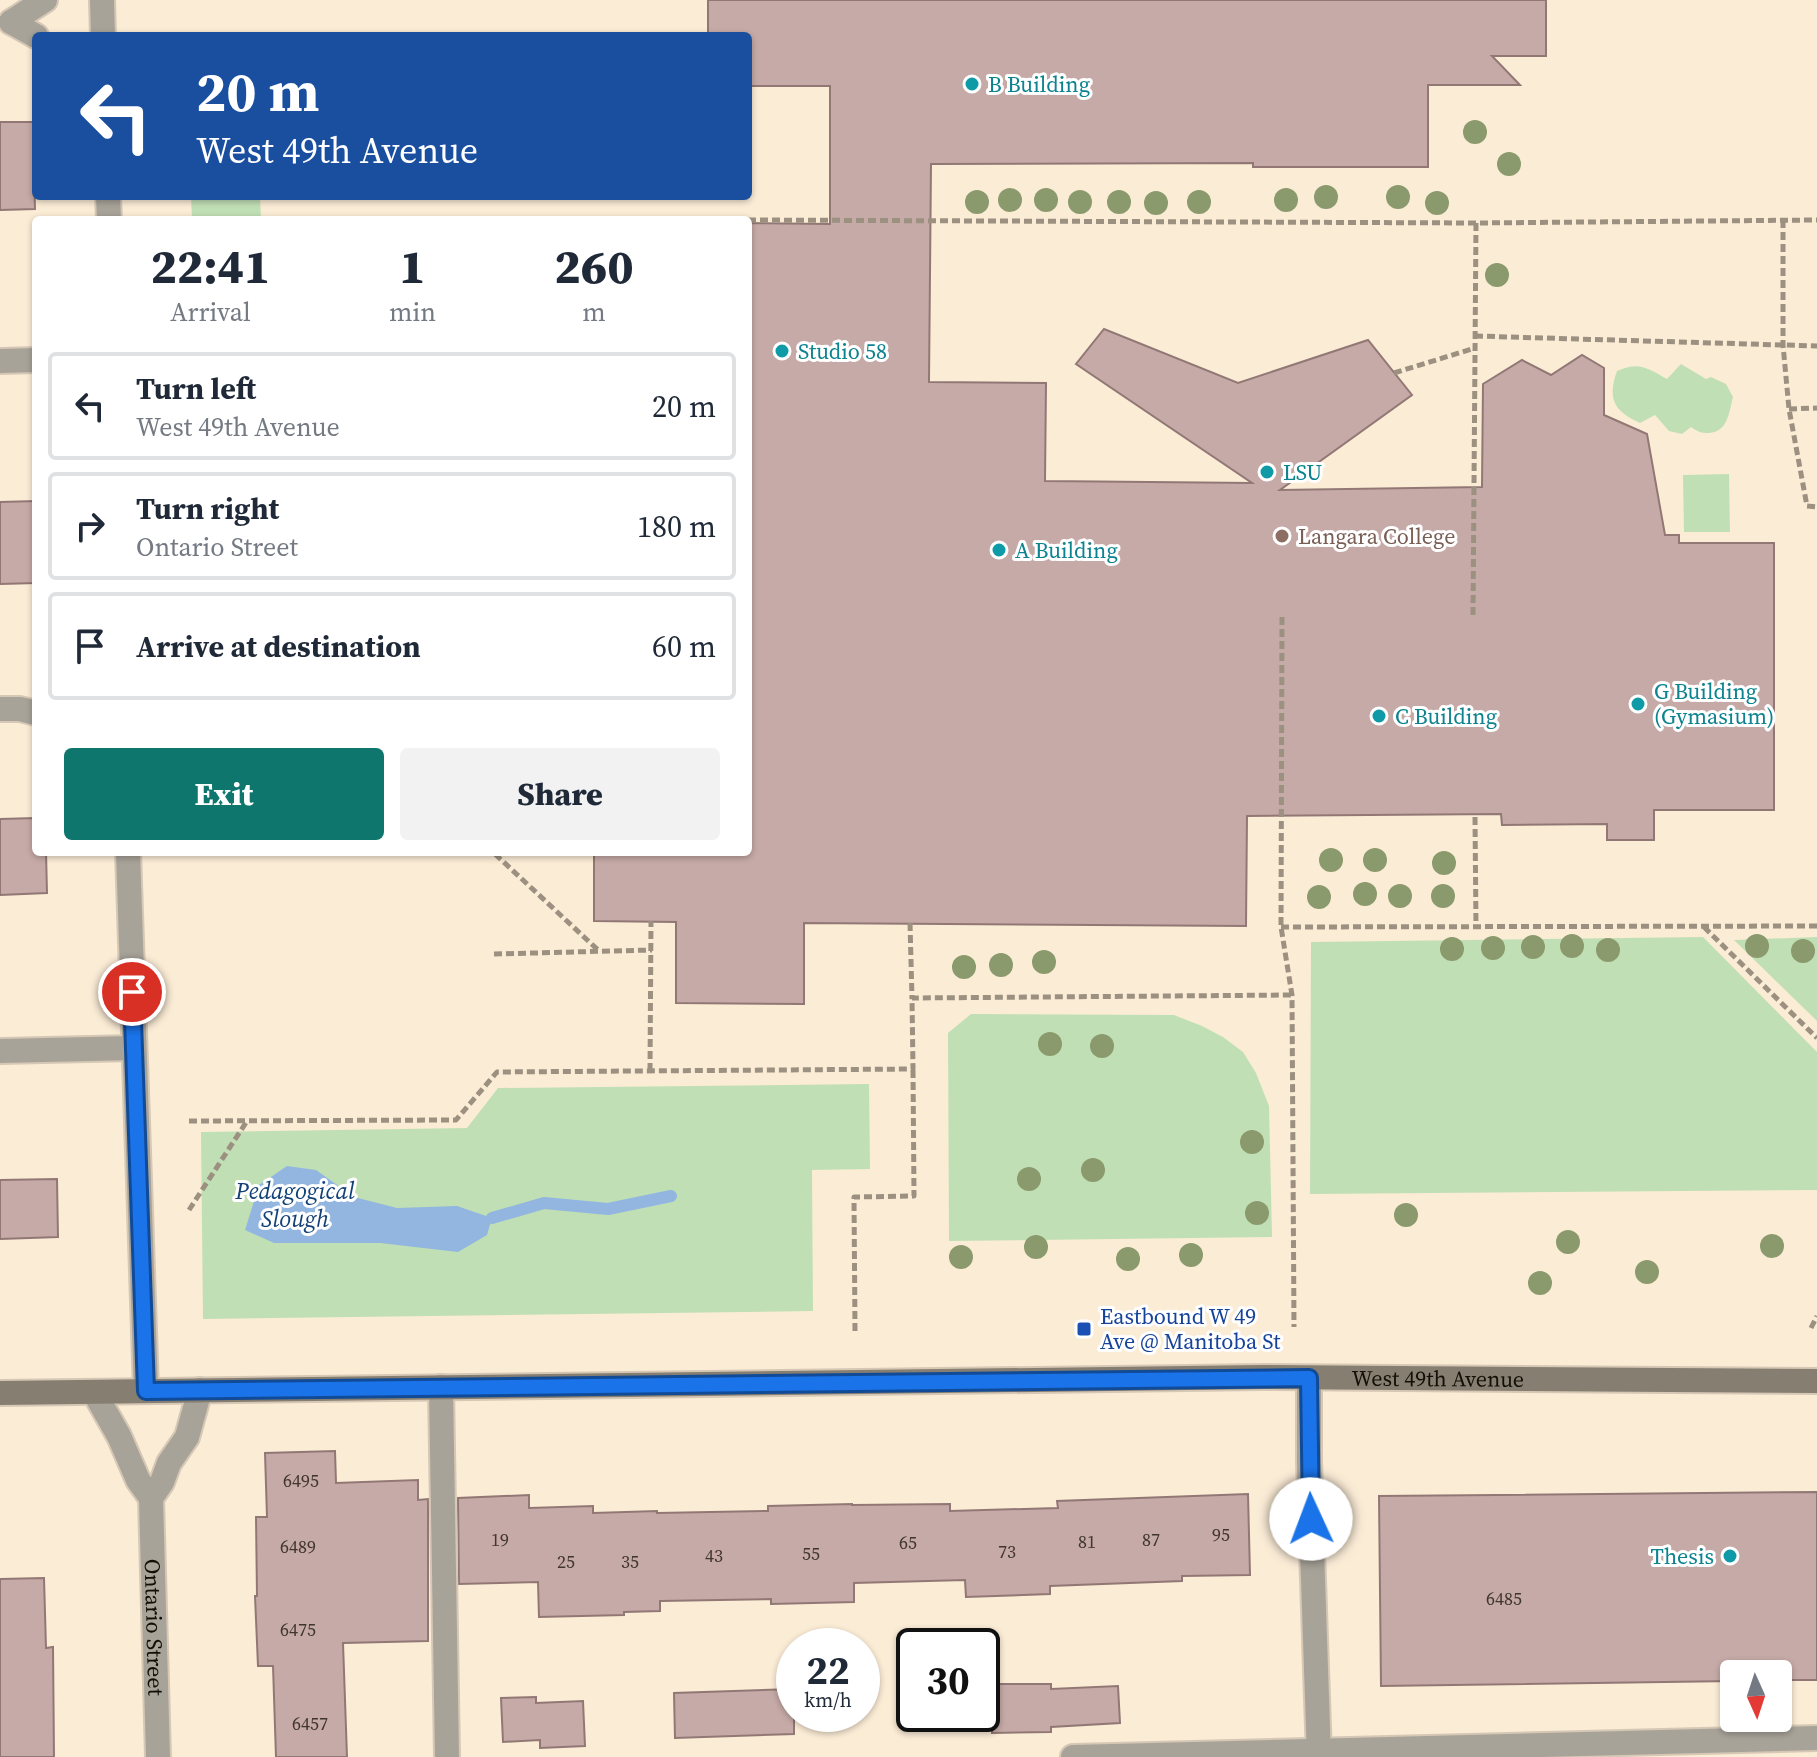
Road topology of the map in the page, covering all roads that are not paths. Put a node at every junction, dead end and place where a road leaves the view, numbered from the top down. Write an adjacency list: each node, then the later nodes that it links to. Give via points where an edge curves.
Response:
1 (45, 0): 3 (street)
2 (102, 0): 4 (street)
3 (5, 22): 5 (street)
4 (103, 32)
5 (32, 34)
6 (32, 360): 7 (street)
7 (0, 361)
8 (0, 709): 9 (street)
9 (32, 712)
10 (128, 856): 11 (street)
11 (134, 1048): 12 (street); 17 (street)
12 (0, 1051)
13 (1309, 1378): 14 (street, West 49th Avenue); 15 (street, West 49th Avenue); 22 (street)
14 (1817, 1381)
15 (441, 1387): 16 (street, West 49th Avenue); 24 (street)
16 (200, 1390): 17 (street, West 49th Avenue); 20 (street, Ontario Street, via 187,1437)
17 (146, 1391): 18 (street, West 49th Avenue)
18 (94, 1392): 19 (street, West 49th Avenue); 20 (street, Ontario Street)
19 (0, 1393)
20 (151, 1498): 23 (street, Ontario Street)
21 (1817, 1738): 22 (street)
22 (1319, 1754): 25 (street)
23 (158, 1757)
24 (447, 1757)
25 (1073, 1757)

